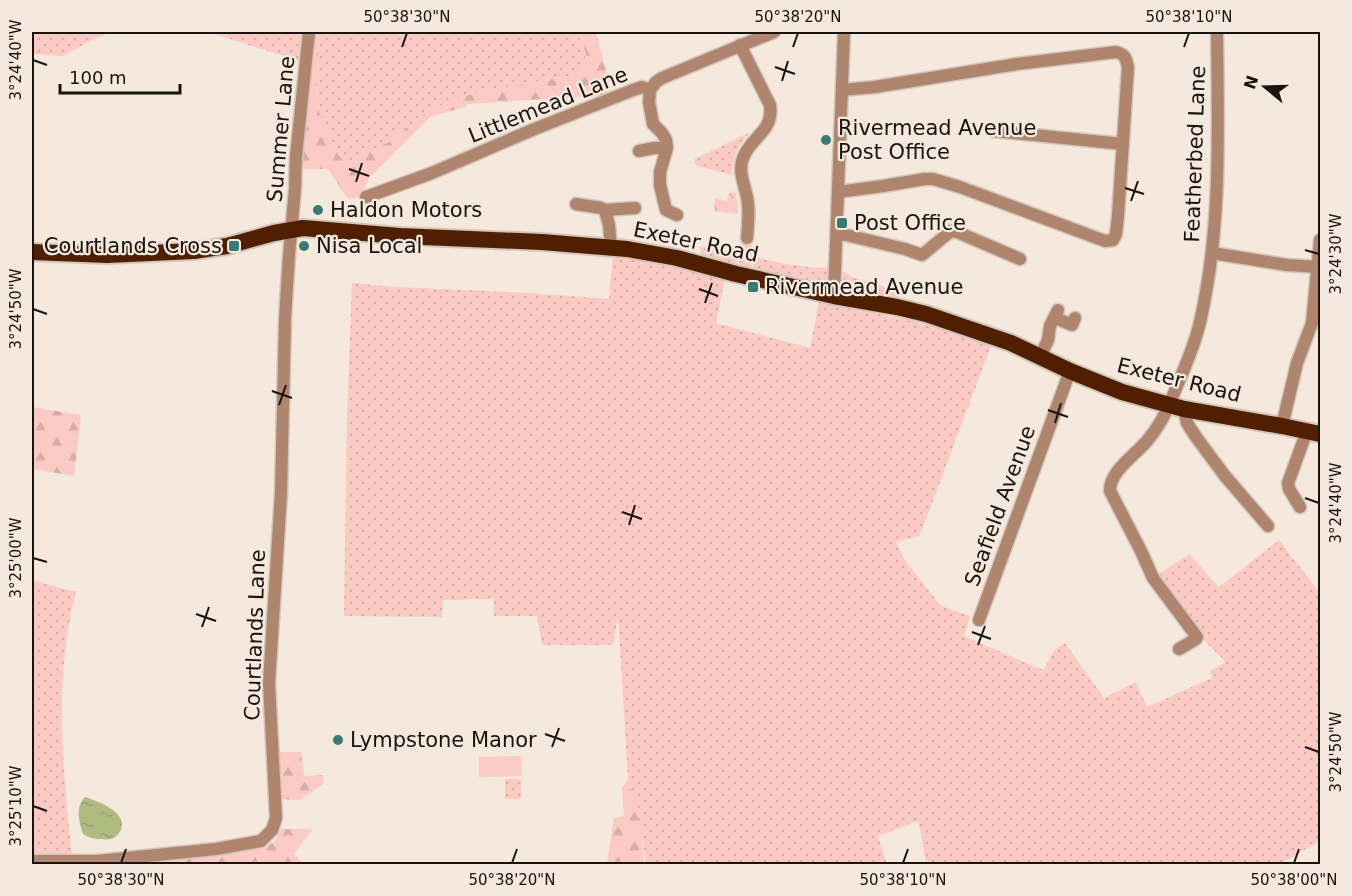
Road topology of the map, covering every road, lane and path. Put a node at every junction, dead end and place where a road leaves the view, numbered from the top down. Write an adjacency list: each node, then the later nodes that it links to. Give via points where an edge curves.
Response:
1 (309, 32): 18 (street, Summer Lane)
2 (844, 32): 7 (street)
3 (1217, 32): 24 (street, Featherbed Lane, via 1217,200)
4 (767, 33): 5 (street, Littlemead Lane)
5 (740, 45): 6 (street, Littlemead Lane, via 662,78); 20 (street, via 771,114 770,122 743,156 741,166 748,203)
6 (651, 90): 10 (street, via 652,121 666,140); 13 (street, Littlemead Lane, via 633,90)
7 (842, 90): 9 (street, via 1116,51 1126,58 1128,67); 12 (street)
8 (1001, 128): 9 (street)
9 (1123, 144): 12 (street, via 1113,240 1105,241 933,179)
10 (667, 148): 11 (street); 17 (street, via 660,185 666,210)
11 (639, 151)
12 (838, 192): 19 (street)
13 (366, 197)
14 (576, 204): 16 (street)
15 (635, 208): 16 (street)
16 (605, 210): 22 (street)
17 (676, 215)
18 (291, 230): 22 (highway, Exeter Road); 23 (highway, Exeter Road, via 194,251 107,255); 39 (street, Courtlands Lane, via 269,683 276,818 272,830 261,841)
19 (837, 234): 26 (street, via 922,255 951,231 957,232 1016,258); 27 (street)
20 (747, 238)
21 (1320, 240): 25 (street)
22 (611, 247): 27 (highway, Exeter Road, via 677,258)
23 (32, 252)
24 (1212, 253): 25 (street); 31 (street, Featherbed Lane, via 1200,323)
25 (1318, 267): 32 (street, via 1312,323 1297,363)
26 (1007, 269)
27 (834, 296): 29 (highway, Exeter Road, via 926,314)
28 (1075, 318): 29 (street, via 1072,325 1056,314)
29 (1040, 357): 30 (highway, Exeter Road)
30 (1070, 371): 31 (highway, Exeter Road, via 1122,392); 36 (street, Seafield Avenue)
31 (1177, 407): 32 (highway, Exeter Road); 35 (street, via 1225,476); 37 (street, Featherbed Lane, via 1165,415 1147,441 1115,474 1110,491 1153,578 1197,637)
32 (1282, 426): 33 (highway, Exeter Road)
33 (1314, 433): 34 (street, via 1288,483)
34 (1300, 507)
35 (1268, 526)
36 (979, 620)
37 (1179, 649)
38 (32, 861): 39 (street, Courtlands Lane)
39 (99, 863)

